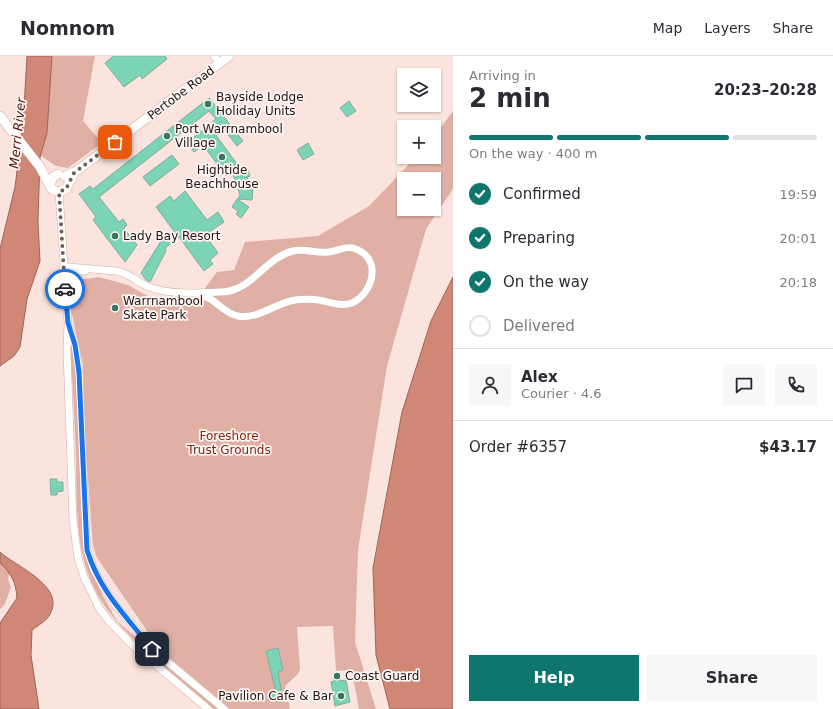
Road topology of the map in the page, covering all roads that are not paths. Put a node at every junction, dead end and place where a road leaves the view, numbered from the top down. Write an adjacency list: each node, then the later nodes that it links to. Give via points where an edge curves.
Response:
1 (214, 56): 3 (street)
2 (230, 56): 3 (street, Pertobe Road)
3 (220, 64): 6 (street, Pertobe Road)
4 (0, 116): 5 (street)
5 (40, 167): 6 (street, via 48,172); 7 (street)
6 (66, 176): 7 (street, Pertobe Road, via 66,189); 7 (street, via 51,179)
7 (55, 190): 8 (street)
8 (63, 269): 10 (street, via 68,267 123,272 156,289); 12 (street)
9 (228, 292): 10 (street); 11 (street, via 220,297); 11 (street, via 246,285 275,260 293,251 327,253 352,248 368,258 372,266 373,275 369,286 362,296 349,304 312,299 295,300 246,317 233,315)
10 (196, 293): 11 (street)
11 (221, 308)
12 (68, 323): 13 (street, via 73,520 78,558 84,577 99,608 109,621 131,644); 14 (street, via 75,345 79,372 86,536 92,565 106,591 152,649)
13 (208, 709)
14 (224, 709)

